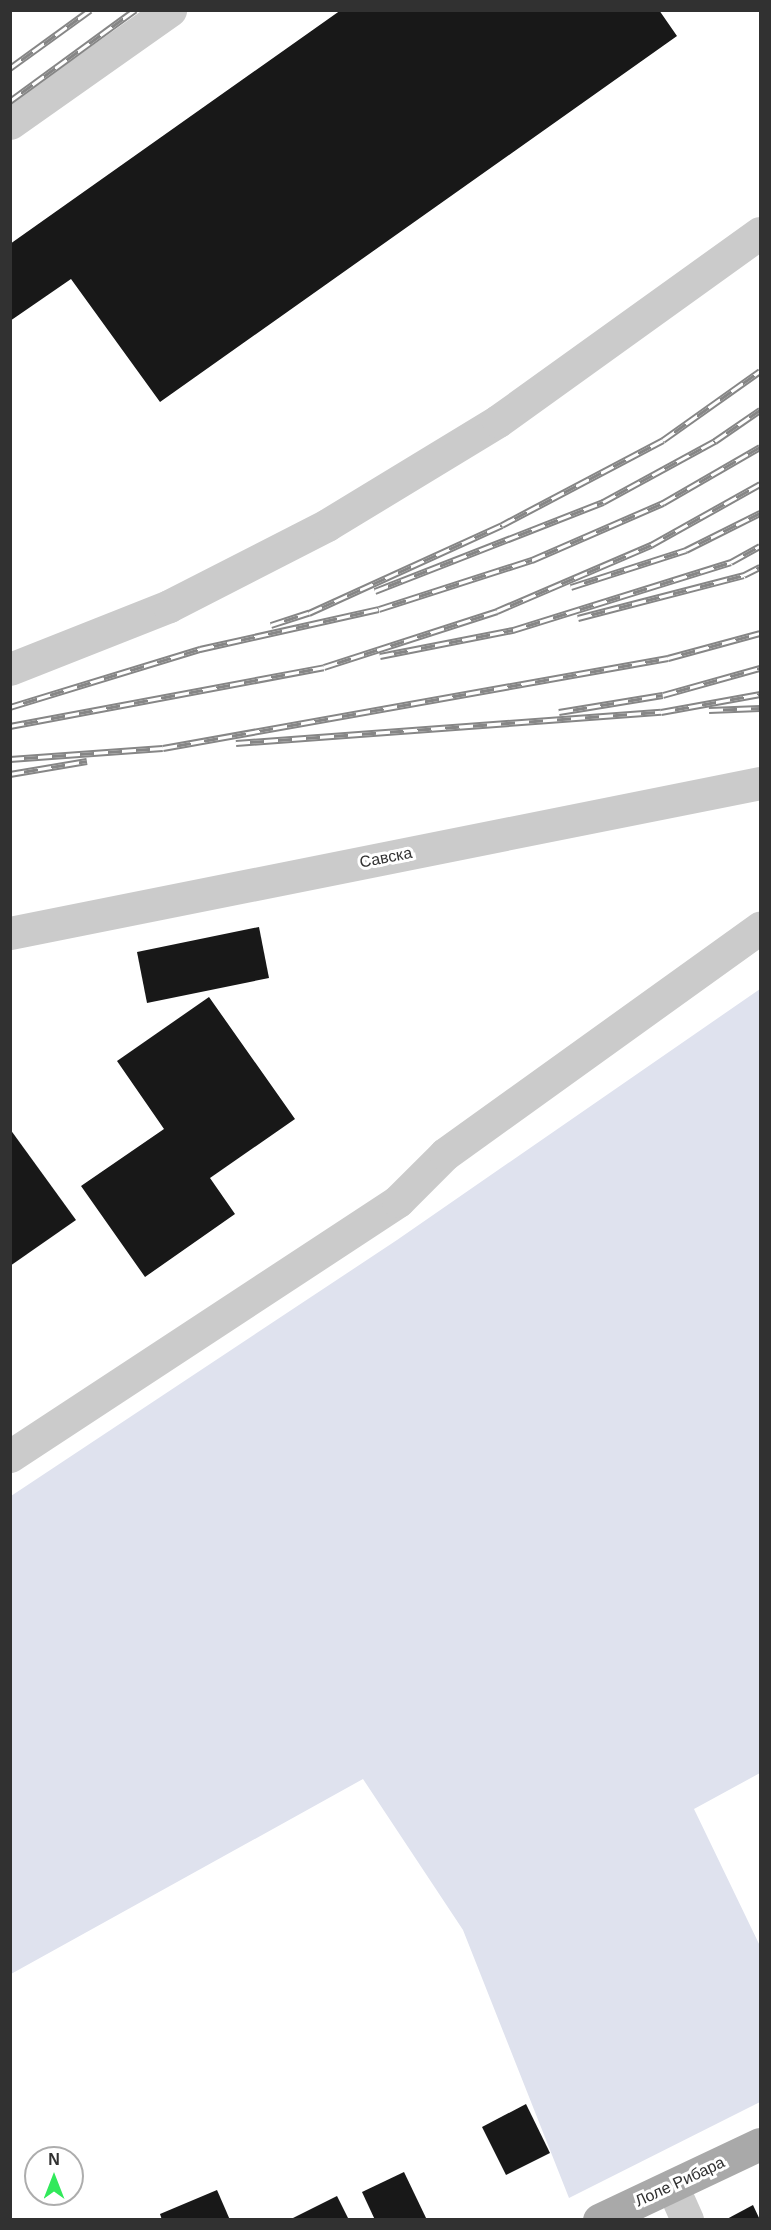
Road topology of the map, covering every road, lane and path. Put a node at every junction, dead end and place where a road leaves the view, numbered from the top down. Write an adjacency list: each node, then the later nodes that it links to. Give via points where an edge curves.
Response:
1 (170, 10): 2 (street)
2 (10, 123)
3 (760, 233): 4 (street, via 498,421 327,525 169,606)
4 (10, 669)
5 (760, 783): 7 (street, Савска)
6 (760, 928): 8 (street, via 445,1154 398,1201)
7 (10, 933)
8 (10, 1456)
9 (760, 2145): 10 (main road, Лоле Рибара)
10 (672, 2186): 11 (main road, Лоле Рибара); 12 (street)
11 (599, 2220)
12 (687, 2220)

